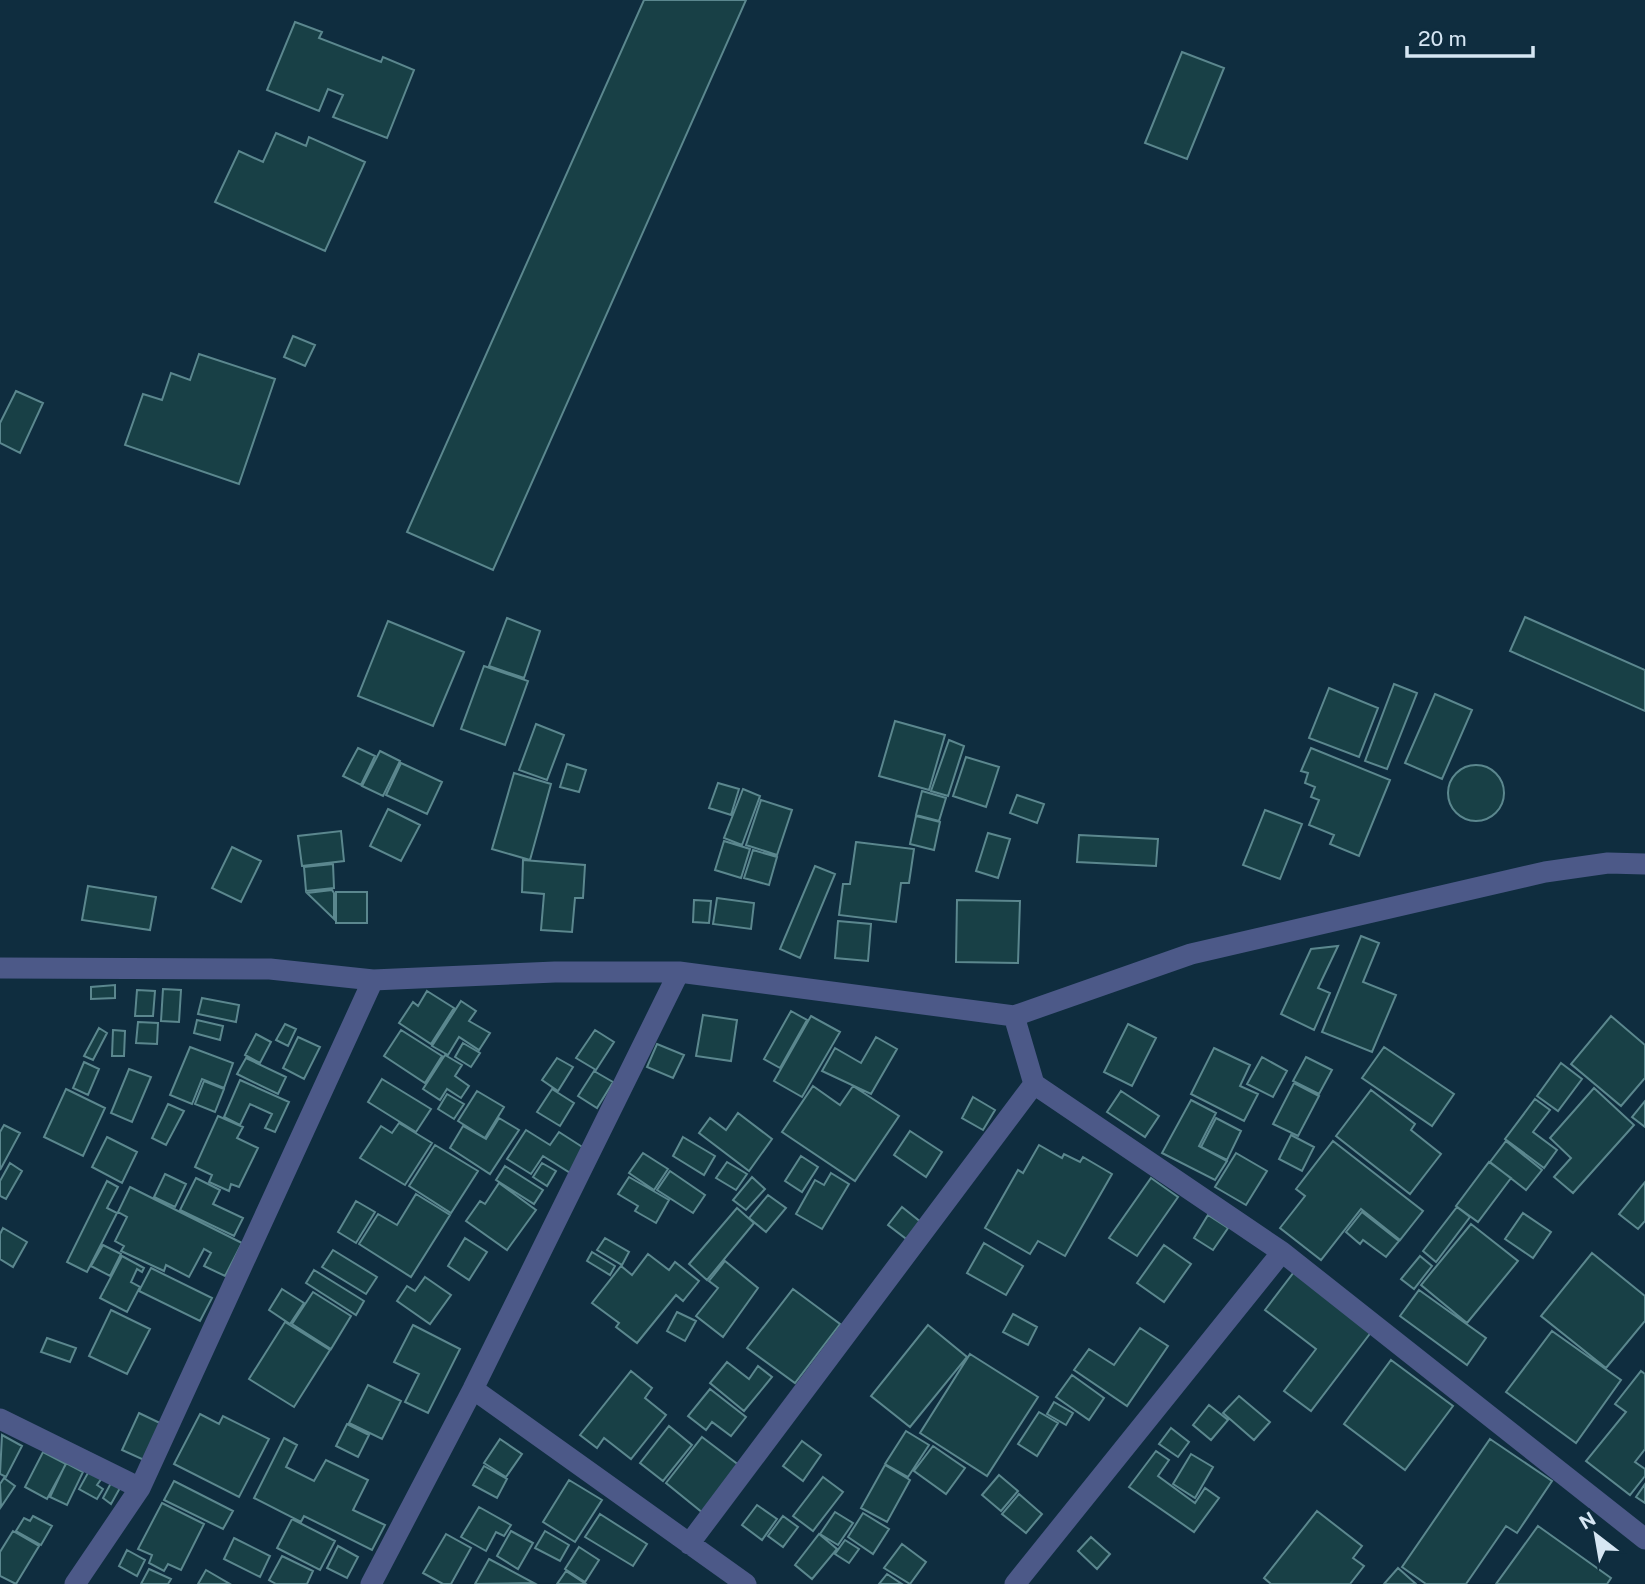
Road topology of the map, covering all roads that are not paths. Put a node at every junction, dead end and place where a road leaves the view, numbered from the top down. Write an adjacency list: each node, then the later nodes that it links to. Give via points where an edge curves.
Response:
1 (1645, 864): 5 (street, via 1608,863 1545,872 1191,954)
2 (0, 968): 4 (street, via 270,969)
3 (679, 972): 4 (street); 5 (street); 8 (street)
4 (373, 980): 10 (street)
5 (1014, 1016): 6 (street)
6 (1034, 1084): 7 (street); 12 (street)
7 (1282, 1252): 11 (street); 16 (street)
8 (473, 1389): 12 (street); 14 (street)
9 (0, 1419): 10 (street)
10 (140, 1488): 13 (street)
11 (1645, 1539)
12 (689, 1544): 15 (street)
13 (75, 1584)
14 (371, 1584)
15 (746, 1584)
16 (1015, 1584)

